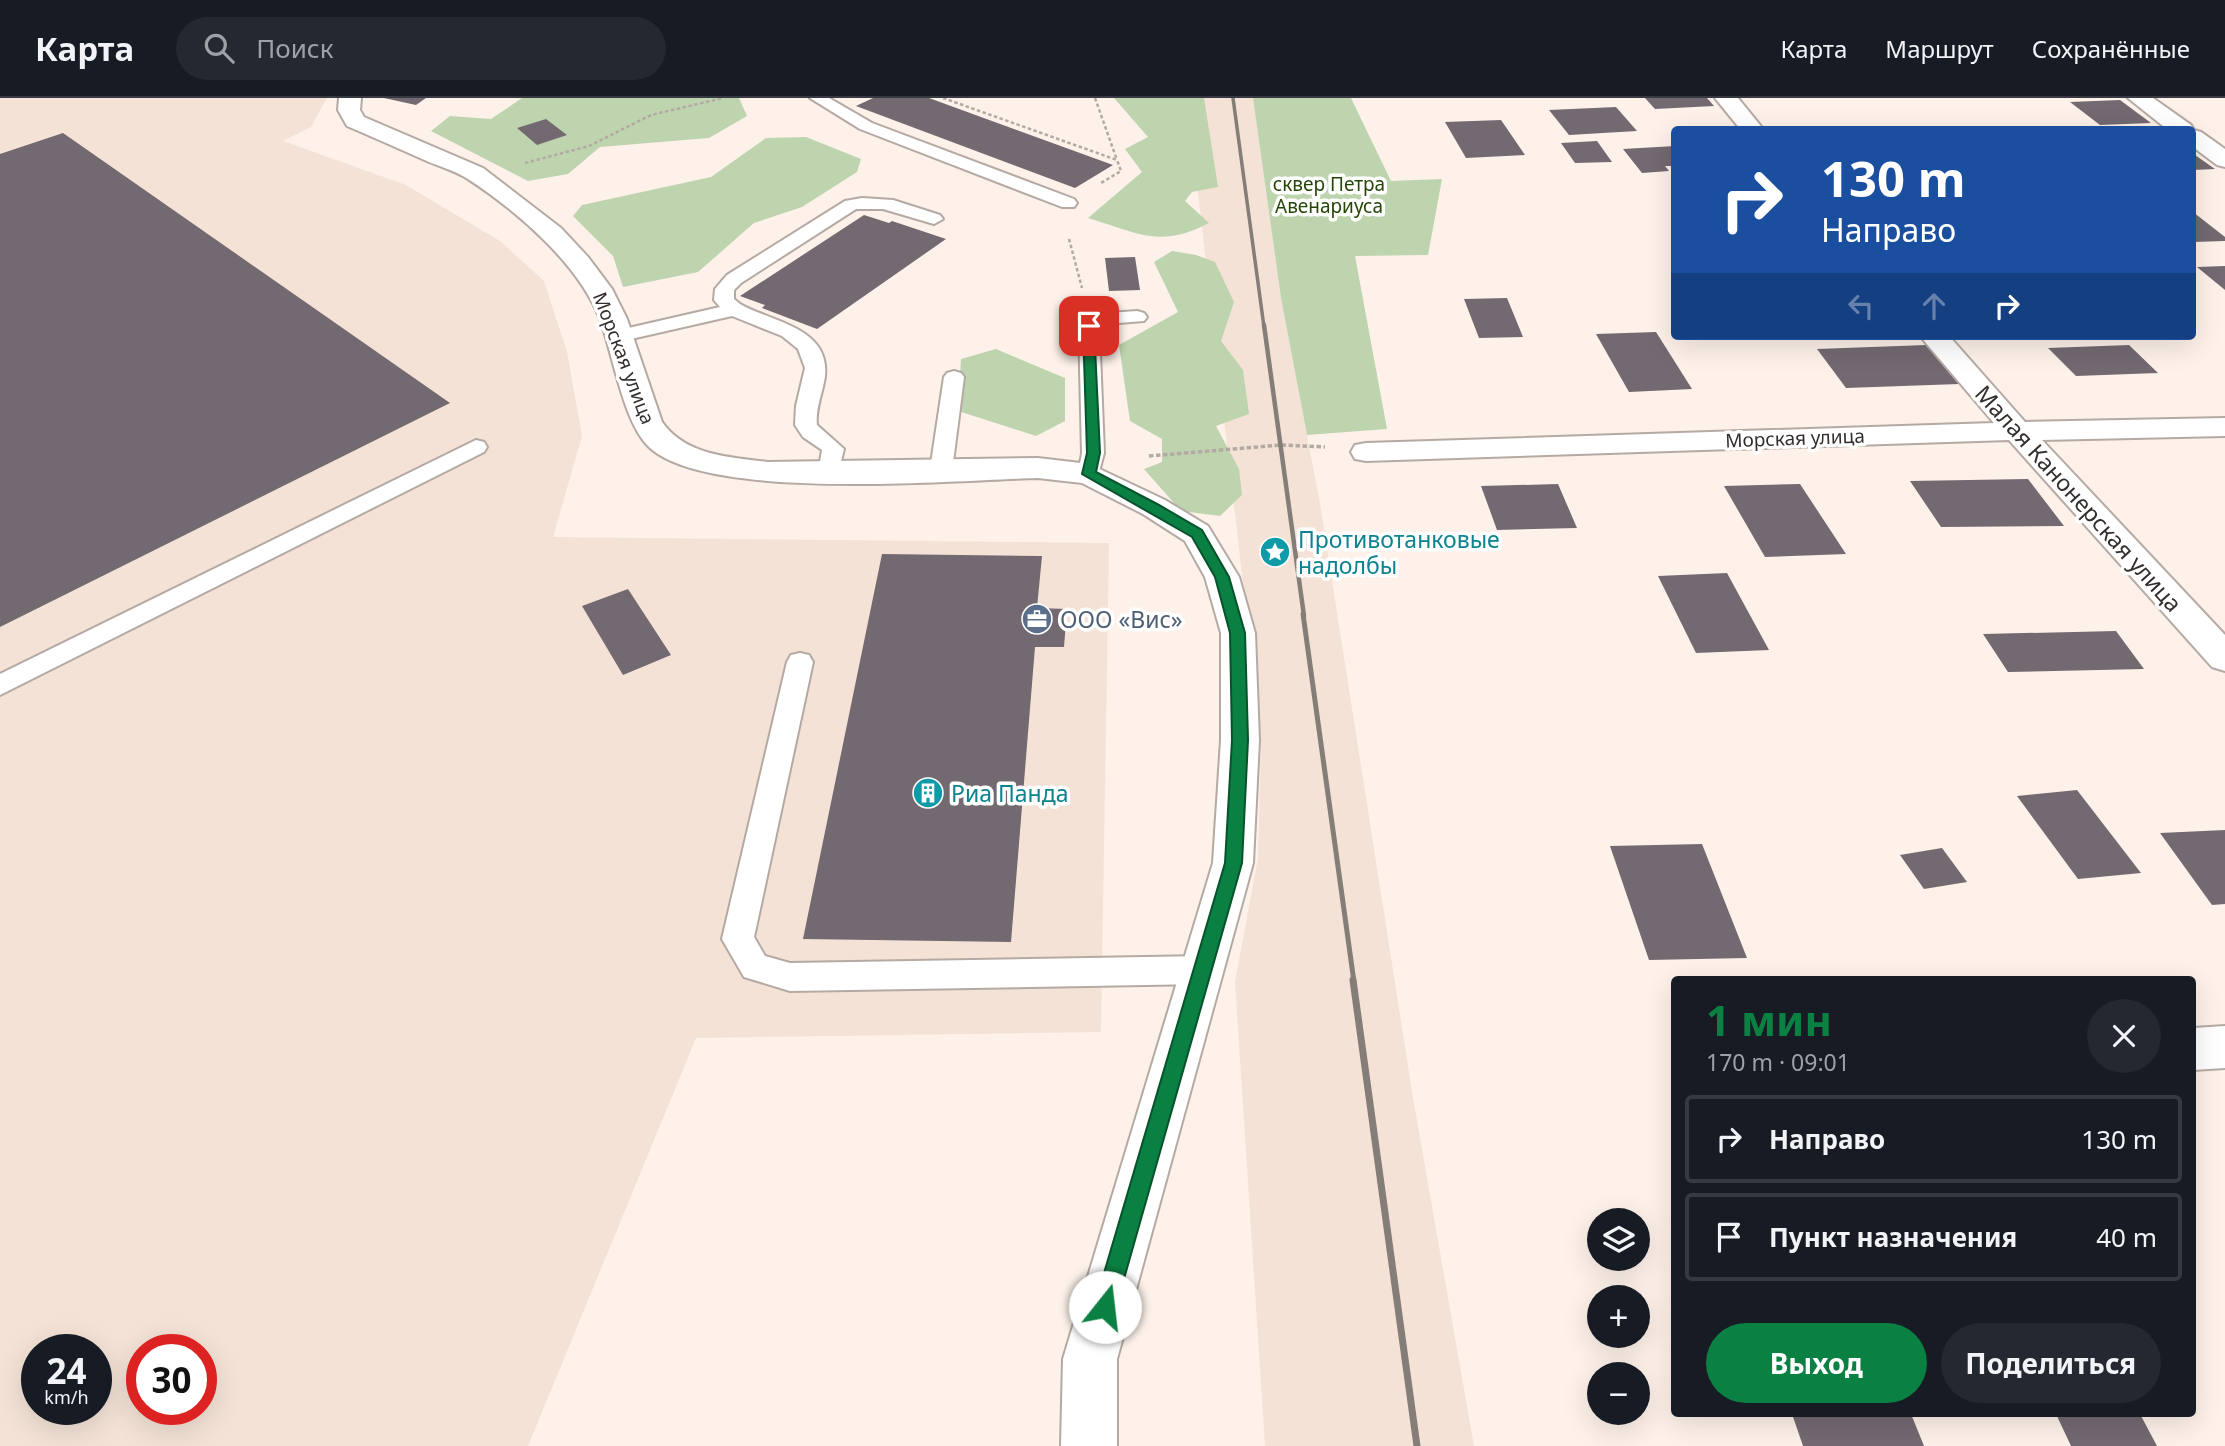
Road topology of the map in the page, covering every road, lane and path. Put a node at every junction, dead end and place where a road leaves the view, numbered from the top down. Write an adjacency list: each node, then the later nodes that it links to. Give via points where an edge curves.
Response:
1 (350, 98): 13 (street, Морская улица, via 349,110 361,125)
2 (723, 98): 13 (path, via 650,115 589,146)
3 (818, 98): 14 (lane, via 866,126)
4 (943, 98): 11 (path)
5 (1095, 98): 11 (path)
6 (1726, 98): 8 (street)
7 (2139, 98): 9 (street)
8 (1750, 126)
9 (2178, 126)
10 (2196, 139): 12 (street)
11 (1117, 160): 14 (path, via 1121,171)
12 (2225, 160)
13 (475, 173): 19 (street, Морская улица, via 552,233 579,262 599,289)
14 (1068, 203): 18 (path, via 1051,214 1071,242)
15 (934, 219): 16 (lane, via 882,202 851,205 734,279 725,289 724,300)
16 (732, 310): 19 (lane); 27 (lane, via 793,334 807,346 816,367 805,423 809,432 828,441 833,449)
17 (1137, 317): 18 (lane)
18 (1093, 321): 28 (lane, via 1089,326 1093,453)
19 (618, 336): 27 (street, Морская улица, via 647,423 659,440 685,456 722,466)
20 (1937, 340): 23 (street, Малая Канонерская улица)
21 (954, 377): 26 (lane)
22 (2225, 427): 23 (street, Морская улица)
23 (2017, 431): 25 (street, Морская улица); 29 (street, Малая Канонерская улица)
24 (476, 447): 31 (lane)
25 (1366, 452): 28 (path, via 1279,445 1123,457)
26 (941, 470): 27 (street, Морская улица); 28 (street, Морская улица, via 1038,468)
27 (829, 473)
28 (1089, 474): 32 (street, via 1197,534 1222,577 1238,633 1240,740 1233,863)
29 (2225, 658)
30 (800, 662): 32 (lane, via 738,939 755,967 790,977)
31 (0, 685)
32 (1203, 970): 35 (street, via 1090,1359)
33 (2225, 1046): 34 (street)
34 (2196, 1049)
35 (1089, 1446)

